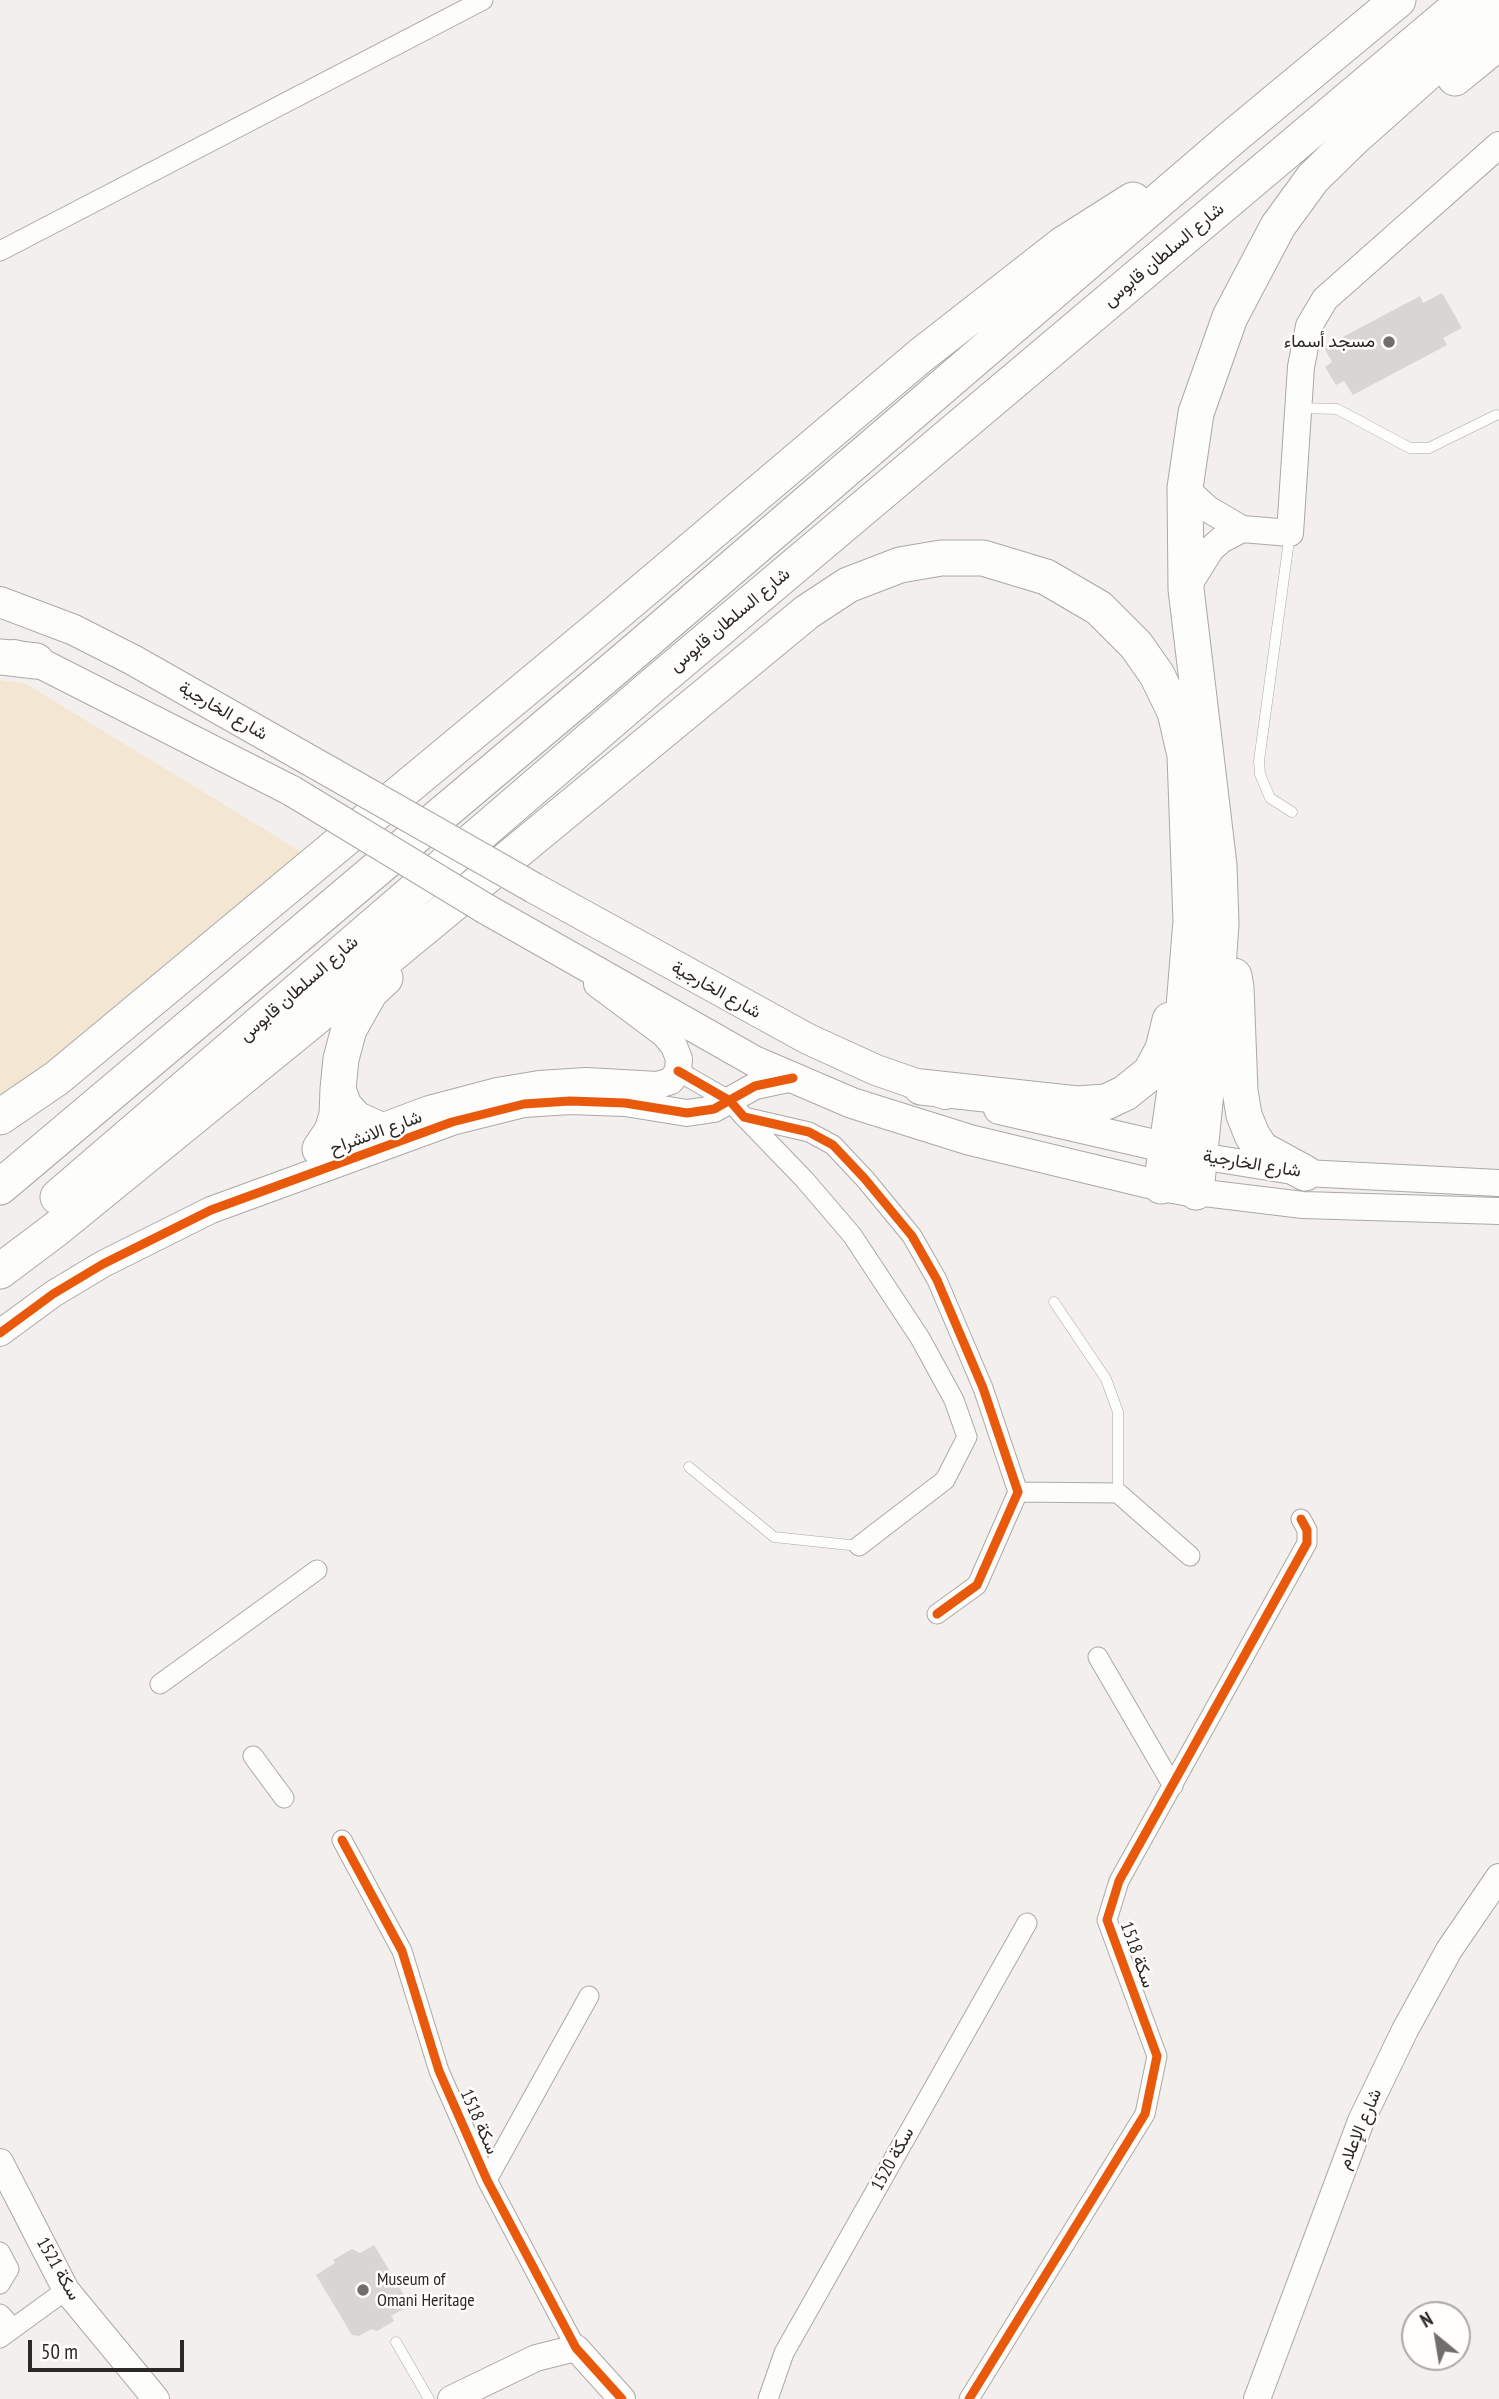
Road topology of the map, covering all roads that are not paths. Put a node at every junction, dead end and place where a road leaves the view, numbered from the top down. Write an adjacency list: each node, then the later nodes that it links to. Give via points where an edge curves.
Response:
1 (483, 0): 8 (street)
2 (1398, 0): 6 (highway)
3 (1466, 0): 44 (highway, شارع السلطان قابوس, via 651,687)
4 (1499, 9): 9 (highway, via 1314,178 1278,226)
5 (1499, 42): 9 (highway, via 1347,174)
6 (1234, 136): 31 (highway, via 1062,245 920,356 68,1069); 39 (highway, via 639,648)
7 (1499, 145): 10 (street, via 1325,299 1310,326)
8 (0, 251)
9 (1250, 278): 12 (highway, via 1225,329 1196,413)
10 (1299, 408): 11 (lane, via 1337,409 1410,448 1430,448); 14 (street)
11 (1496, 415)
12 (1185, 488): 13 (street, via 1208,509); 16 (highway)
13 (1242, 529): 14 (street); 16 (street, via 1210,549)
14 (1290, 533): 22 (lane, via 1259,761 1270,798)
15 (0, 582): 18 (main road)
16 (1185, 589): 24 (highway, via 1219,865)
17 (0, 602): 18 (main road, شارع الخارجية)
18 (74, 630): 28 (main road, شارع الخارجية, bridge, via 808,1039)
19 (0, 652): 21 (main road, شارع الخارجية)
20 (0, 657): 21 (highway)
21 (36, 661): 25 (main road, شارع الخارجية, bridge, via 292,791)
22 (1292, 812)
23 (506, 861): 24 (highway, via 797,620 838,592 900,565 941,558 983,558 1046,577 1099,608 1136,645 1157,676 1175,712 1185,755); 29 (highway, via 444,926 370,992 349,1029); 45 (highway)
24 (1206, 922): 28 (highway, via 1163,1049 1150,1073 1125,1093 1106,1102 1077,1104); 33 (highway); 35 (highway, via 1217,982); 36 (highway, via 1236,988 1244,1115 1261,1149)
25 (528, 933): 26 (street, via 664,1034 679,1059); 27 (main road, شارع الخارجية, via 754,1061)
26 (678, 1071): 30 (street); 32 (street, شارع الانشراح, via 671,1081 658,1085 586,1081 497,1091)
27 (793, 1078): 30 (street, شارع الانشراح, via 755,1086); 38 (main road, شارع الخارجية, via 852,1104 945,1132)
28 (921, 1087): 33 (main road, شارع الخارجية)
29 (338, 1089): 32 (highway, via 344,1106 356,1119); 34 (highway, via 337,1115)
30 (737, 1109): 40 (street, شارع الانشراح, via 687,1113 625,1103 524,1104 452,1122); 49 (street, via 809,1132 832,1145 912,1236 937,1280 983,1388); 52 (street, via 852,1235 920,1338 954,1400 967,1437 945,1480)
31 (0, 1117)
32 (376, 1128): 34 (street, شارع الانشراح)
33 (1167, 1147): 35 (main road, شارع الخارجية); 38 (highway)
34 (320, 1149): 40 (street, via 304,1168); 42 (street, شارع الانشراح)
35 (1200, 1156): 36 (street, شارع الخارجية); 41 (highway)
36 (1305, 1173): 37 (street, شارع الخارجية)
37 (1499, 1184)
38 (1161, 1186): 41 (main road, شارع الخارجية)
39 (0, 1187)
40 (266, 1191): 42 (street, شارع الانشراح)
41 (1196, 1192): 43 (street, شارع الخارجية, via 1303,1205)
42 (211, 1210): 47 (street, شارع الانشراح, via 103,1264)
43 (1499, 1211)
44 (0, 1248)
45 (0, 1270)
46 (1055, 1302): 50 (lane, via 1106,1379 1118,1412)
47 (0, 1334)
48 (689, 1467): 52 (lane, via 774,1537)
49 (1018, 1492): 50 (street); 55 (street, via 977,1585)
50 (1118, 1493): 53 (street)
51 (1301, 1519): 59 (street, سكة 1518, via 1307,1543)
52 (859, 1546)
53 (1190, 1556)
54 (317, 1570): 57 (street)
55 (937, 1614)
56 (1098, 1657): 59 (street)
57 (160, 1684)
58 (253, 1756): 60 (street)
59 (1173, 1786): 78 (street, سكة 1518, via 1119,1881 1107,1920 1157,2056 1145,2114)
60 (284, 1798)
61 (342, 1840): 66 (street, سكة 1518, via 402,1951 439,2071)
62 (1499, 1877): 79 (street, شارع الإعلام, via 1449,1950 1361,2121)
63 (1027, 1923): 77 (street, سكة 1520, via 784,2353)
64 (589, 1996): 66 (street, سكة 1518)
65 (0, 2162): 69 (street, سكة 1521)
66 (487, 2180): 72 (street, سكة 1518)
67 (0, 2252): 68 (street, via 9,2269)
68 (0, 2284)
69 (66, 2290): 70 (street); 73 (street, سكة 1521)
70 (4, 2327)
71 (396, 2342): 74 (lane)
72 (576, 2348): 75 (street, via 536,2358); 76 (street, سكة 1518)
73 (156, 2399)
74 (429, 2399)
75 (451, 2399)
76 (622, 2399)
77 (768, 2399)
78 (969, 2399)
79 (1257, 2399)

